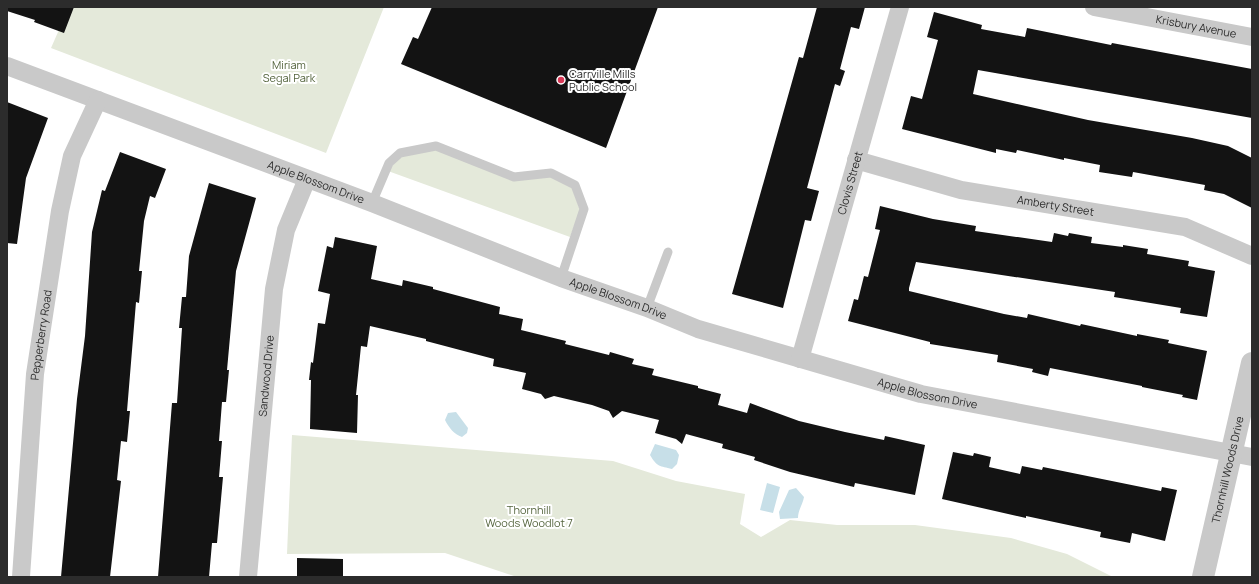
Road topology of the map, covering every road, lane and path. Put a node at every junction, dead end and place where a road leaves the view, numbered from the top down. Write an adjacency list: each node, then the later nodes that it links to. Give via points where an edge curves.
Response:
1 (900, 7): 6 (street, Clovis Street)
2 (1094, 7): 3 (street, Krisbury Avenue)
3 (1252, 37)
4 (7, 66): 5 (street, Apple Blossom Drive)
5 (98, 100): 7 (street, Apple Blossom Drive); 17 (street, Pepperberry Road, via 72,156 60,210 35,374)
6 (856, 160): 10 (street, Amberty Street, via 961,190 1185,227); 13 (street, Clovis Street)
7 (307, 179): 8 (street, Apple Blossom Drive); 18 (street, Sandwood Drive, via 286,230 274,289)
8 (372, 203): 11 (street, Apple Blossom Drive); 11 (lane, via 389,162 400,152 414,149 436,146 514,177 551,173 576,186 584,209)
9 (668, 252): 12 (lane)
10 (1252, 256)
11 (561, 278): 12 (street, Apple Blossom Drive)
12 (647, 308): 13 (street, Apple Blossom Drive, via 698,329)
13 (800, 359): 15 (street, Apple Blossom Drive, via 921,394)
14 (1252, 364): 15 (street, Thornhill Woods Drive)
15 (1231, 453): 16 (street, Apple Blossom Drive); 19 (street, Thornhill Woods Drive)
16 (1252, 457)
17 (21, 577)
18 (248, 577)
19 (1203, 577)

